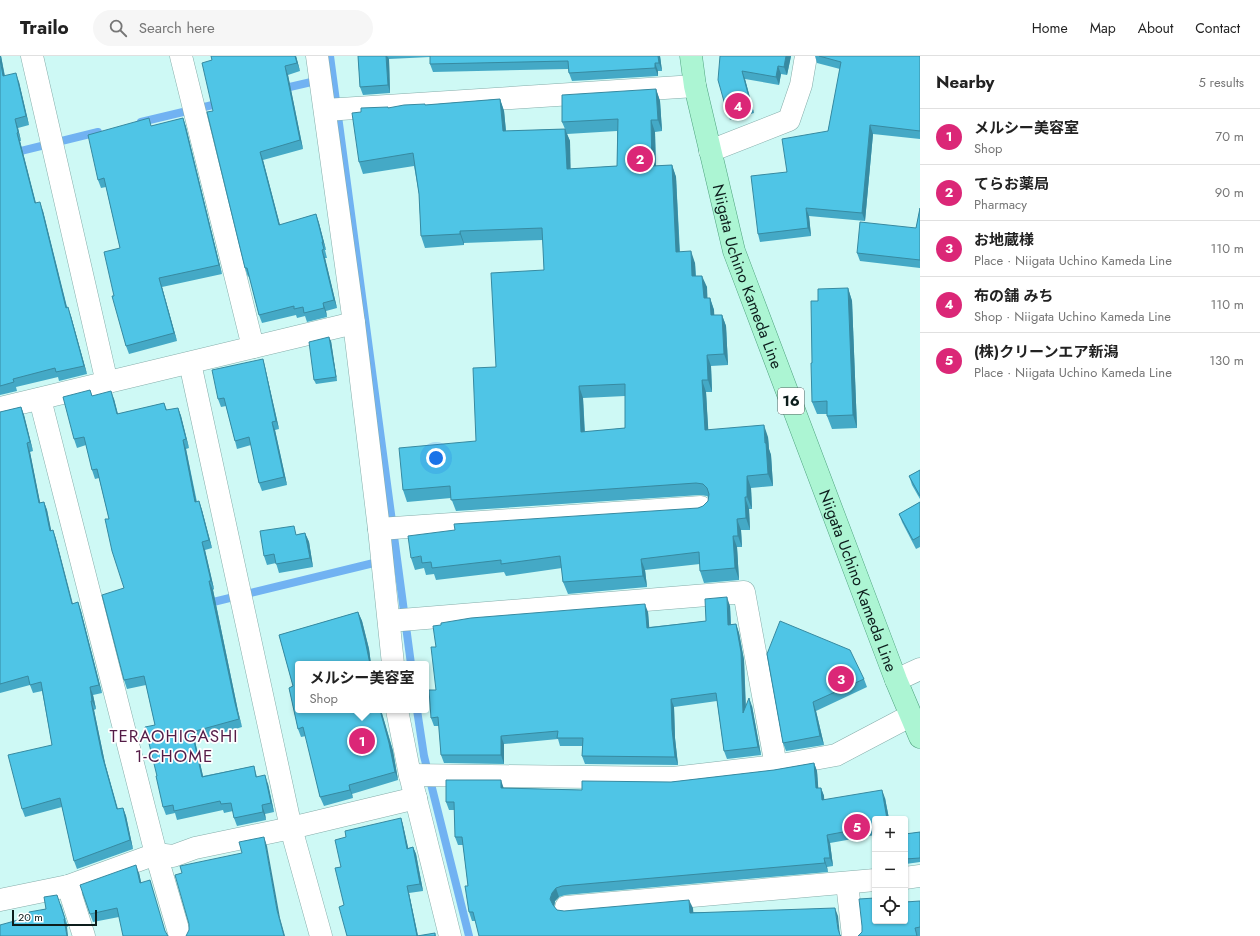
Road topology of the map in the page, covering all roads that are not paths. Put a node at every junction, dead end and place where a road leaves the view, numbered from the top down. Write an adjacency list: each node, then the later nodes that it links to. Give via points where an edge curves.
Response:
1 (32, 56): 12 (street)
2 (182, 56): 10 (street)
3 (317, 56): 7 (street)
4 (691, 56): 6 (main road, Niigata Uchino Kameda Line / 16)
5 (806, 56): 8 (street, via 801,85 789,120)
6 (695, 86): 7 (street); 8 (main road, Niigata Uchino Kameda Line / 16)
7 (325, 110): 9 (street)
8 (710, 151): 20 (main road, Niigata Uchino Kameda Line / 16, via 734,251)
9 (354, 323): 10 (street); 16 (street)
10 (253, 347): 11 (street)
11 (190, 363): 12 (street); 27 (street)
12 (107, 382): 13 (street)
13 (40, 398): 14 (street); 28 (street)
14 (0, 408)
15 (701, 507): 16 (street)
16 (379, 529): 17 (street)
17 (389, 621): 18 (street); 24 (street, via 744,592)
18 (393, 661)
19 (920, 669): 20 (street)
20 (896, 680): 22 (main road, Niigata Uchino Kameda Line / 16)
21 (398, 713): 25 (street)
22 (910, 716): 23 (main road, Niigata Uchino Kameda Line / 16); 24 (street, via 836,755)
23 (920, 737)
24 (776, 766): 25 (street, via 673,778)
25 (410, 775): 26 (street)
26 (416, 798): 27 (street); 39 (street)
27 (291, 828): 28 (street, via 195,848 173,856); 38 (street)
28 (156, 854): 33 (street); 37 (street)
29 (920, 876): 30 (street)
30 (908, 878)
31 (872, 880): 32 (street)
32 (847, 883): 35 (street); 40 (street)
33 (68, 886): 34 (street); 36 (street)
34 (1, 896)
35 (566, 907)
36 (84, 936)
37 (180, 936)
38 (321, 936)
39 (450, 936)
40 (853, 936)

